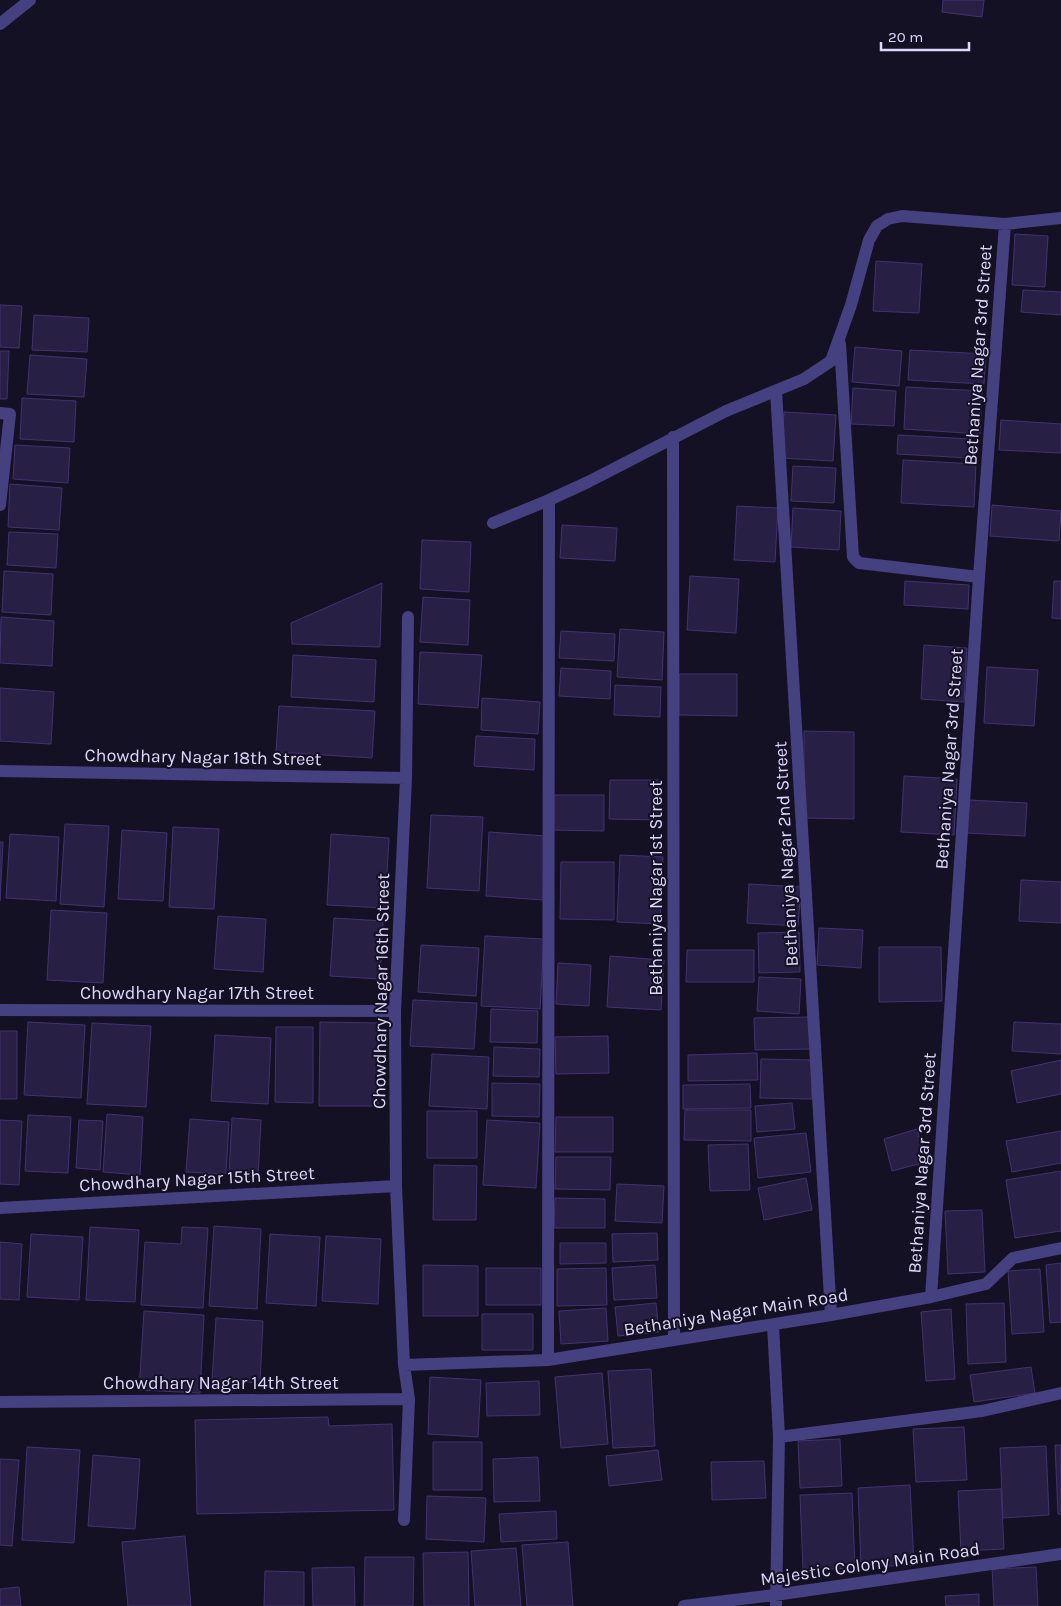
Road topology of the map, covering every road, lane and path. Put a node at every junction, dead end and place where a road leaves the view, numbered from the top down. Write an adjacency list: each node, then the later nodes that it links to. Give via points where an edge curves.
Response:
1 (30, 0): 2 (street)
2 (0, 24)
3 (1061, 218): 4 (street)
4 (1005, 224): 5 (street, via 902,216 877,226 869,240); 12 (street, Bethaniya Nagar 3rd Street)
5 (840, 339): 6 (street, via 831,361 804,379); 12 (street, via 853,557 858,563)
6 (776, 391): 8 (street); 22 (street, Bethaniya Nagar 2nd Street)
7 (5, 413): 10 (street)
8 (673, 437): 9 (street); 24 (street, Bethaniya Nagar 1st Street)
9 (549, 500): 11 (street); 25 (street)
10 (0, 505)
11 (493, 523)
12 (978, 577): 21 (street, Bethaniya Nagar 3rd Street)
13 (408, 617): 15 (street, Chowdhary Nagar 16th Street)
14 (0, 771): 15 (street, Chowdhary Nagar 18th Street)
15 (406, 778): 17 (street, Chowdhary Nagar 16th Street)
16 (0, 1010): 17 (street, Chowdhary Nagar 17th Street)
17 (395, 1011): 18 (street, Chowdhary Nagar 16th Street)
18 (396, 1186): 19 (street, Chowdhary Nagar 15th Street); 26 (street, Chowdhary Nagar 16th Street)
19 (0, 1208)
20 (1061, 1248): 21 (street, Bethaniya Nagar Main Road, via 1013,1258 986,1284)
21 (931, 1297): 22 (street, Bethaniya Nagar Main Road)
22 (831, 1315): 23 (street, Bethaniya Nagar Main Road)
23 (773, 1325): 24 (street, Bethaniya Nagar Main Road); 30 (street)
24 (674, 1340): 25 (street, Bethaniya Nagar Main Road)
25 (548, 1360): 26 (street, Bethaniya Nagar Main Road)
26 (404, 1366): 28 (street)
27 (1061, 1393): 30 (street, via 982,1411)
28 (409, 1399): 29 (street, Chowdhary Nagar 14th Street); 31 (street)
29 (0, 1402)
30 (779, 1437): 33 (street)
31 (404, 1520)
32 (1061, 1554): 33 (street, Majestic Colony Main Road)
33 (776, 1600): 34 (street, Majestic Colony Main Road)
34 (684, 1606)

